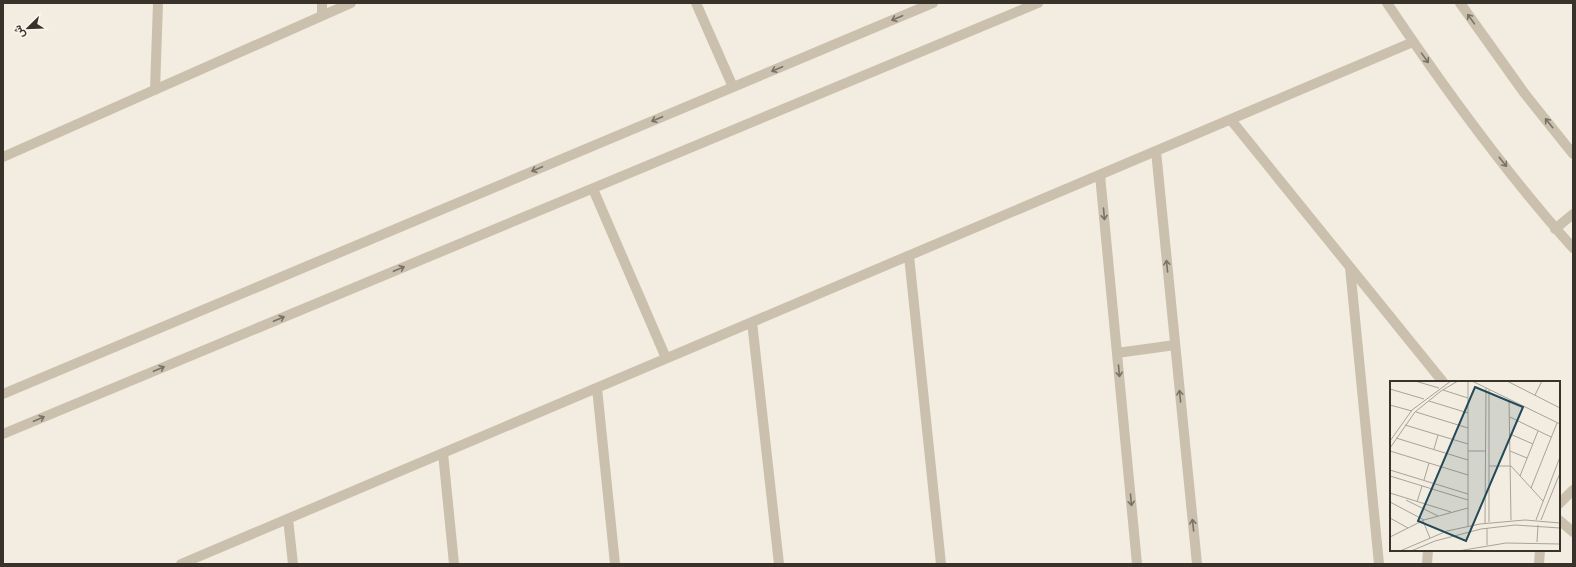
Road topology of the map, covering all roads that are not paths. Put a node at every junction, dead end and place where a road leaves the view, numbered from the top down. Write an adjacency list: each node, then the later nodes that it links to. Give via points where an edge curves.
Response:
1 (158, 3): 12 (street)
2 (322, 3): 9 (street)
3 (351, 3): 9 (street)
4 (696, 3): 11 (street)
5 (933, 3): 11 (street, one-way to 11)
6 (1038, 3): 18 (street)
7 (1387, 3): 10 (street)
8 (1460, 3): 15 (street, one-way to 8, via 1525,94)
9 (322, 16): 12 (street)
10 (1413, 42): 13 (street); 20 (street, one-way to 20, via 1481,135)
11 (733, 87): 30 (street, one-way to 30)
12 (155, 90): 16 (street)
13 (1231, 120): 14 (street); 23 (street)
14 (1156, 151): 17 (street); 25 (street, one-way to 14)
15 (1573, 154)
16 (3, 157)
17 (1100, 175): 22 (street); 26 (street, one-way to 26)
18 (593, 188): 27 (street); 31 (street, one-way to 18)
19 (1573, 214): 20 (street)
20 (1556, 229): 21 (street)
21 (1573, 248)
22 (909, 256): 24 (street); 45 (street)
23 (1350, 267): 28 (street); 48 (street)
24 (752, 322): 27 (street); 44 (street)
25 (1175, 345): 26 (street); 47 (street, one-way to 25)
26 (1117, 353): 46 (street, one-way to 46)
27 (666, 358): 29 (street)
28 (1442, 381)
29 (597, 388): 32 (street); 43 (street)
30 (3, 394)
31 (3, 434)
32 (442, 453): 35 (street); 42 (street)
33 (1573, 490): 34 (street)
34 (1560, 503)
35 (288, 518): 40 (street); 41 (street)
36 (1560, 521): 37 (street)
37 (1573, 532)
38 (1428, 551): 49 (street)
39 (1540, 551): 50 (street)
40 (181, 564)
41 (293, 564)
42 (454, 564)
43 (615, 564)
44 (779, 564)
45 (941, 564)
46 (1137, 564)
47 (1197, 564)
48 (1379, 564)
49 (1427, 564)
50 (1539, 564)

